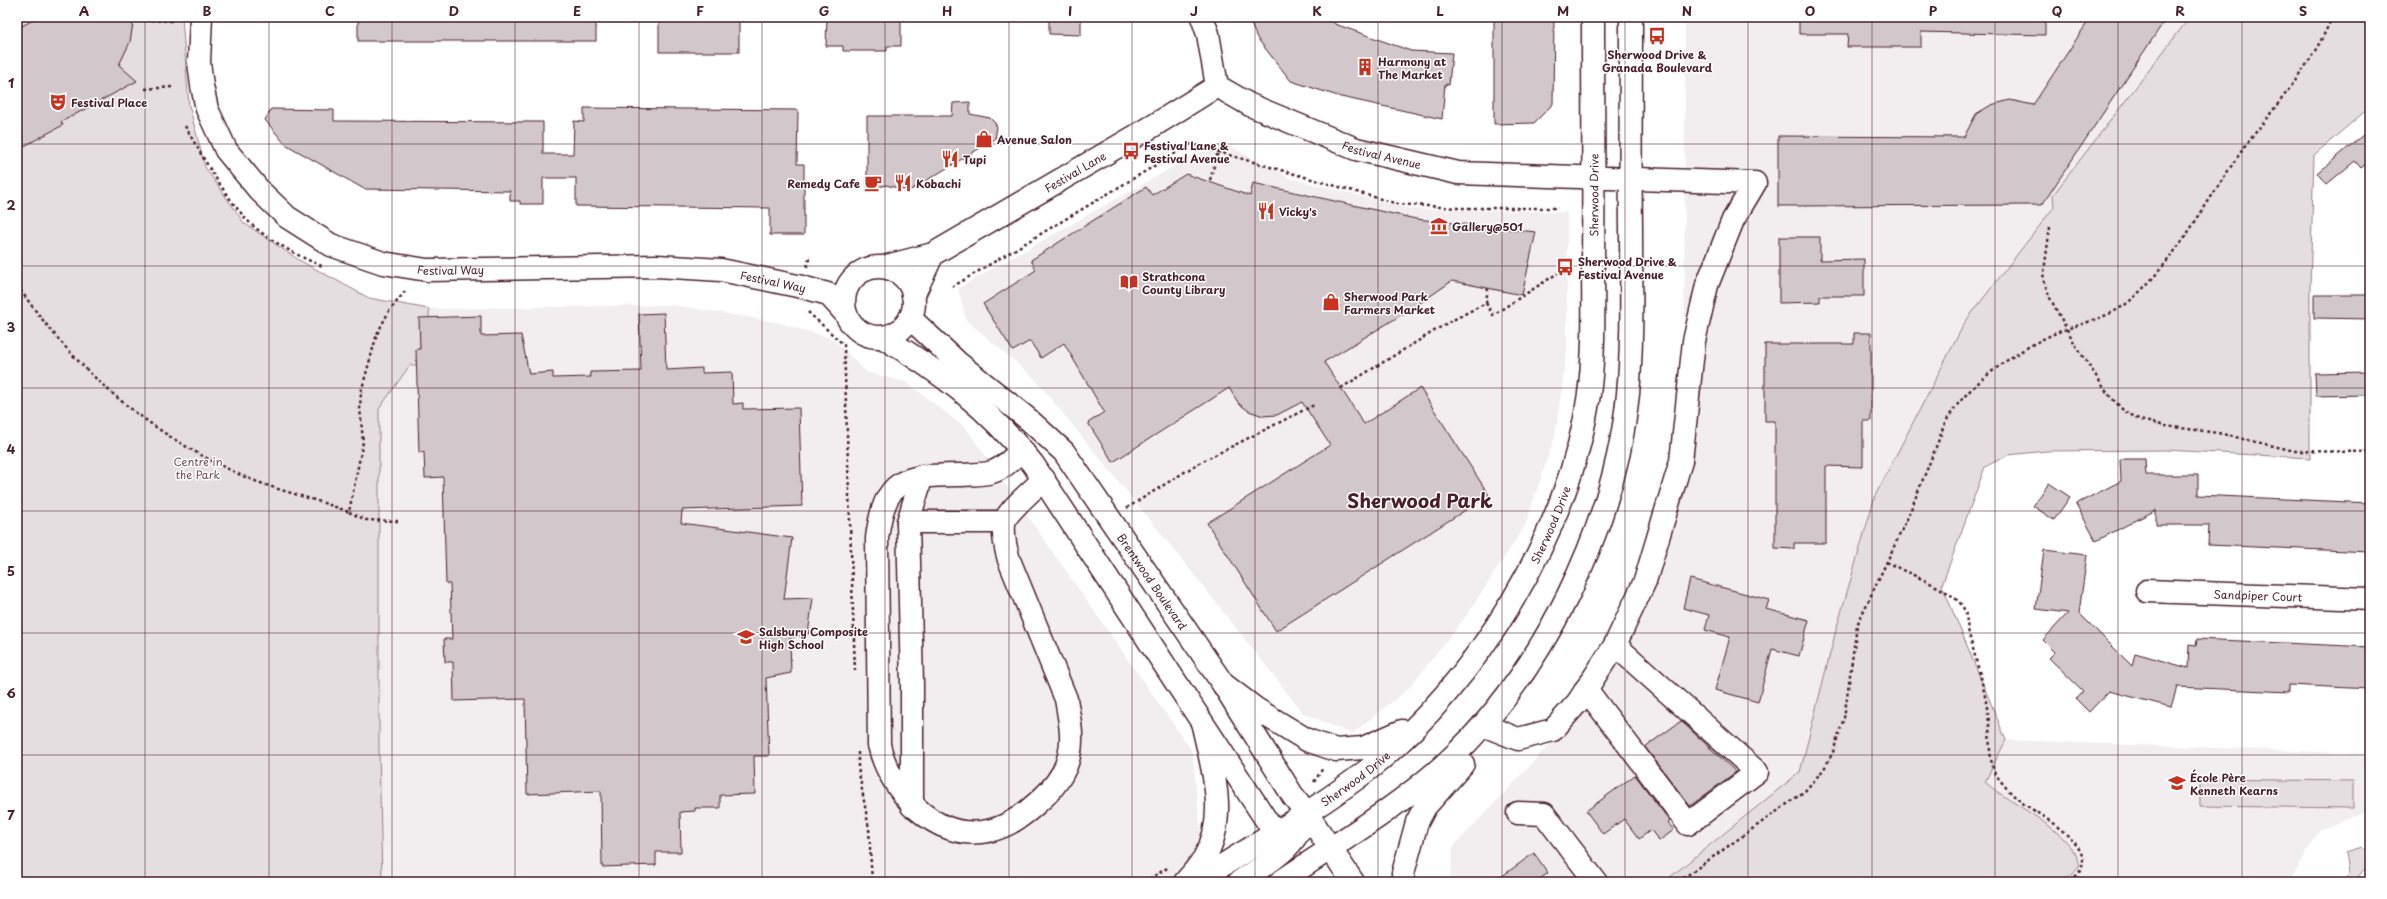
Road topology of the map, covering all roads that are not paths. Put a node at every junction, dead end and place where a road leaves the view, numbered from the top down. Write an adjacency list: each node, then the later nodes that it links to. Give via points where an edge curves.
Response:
1 (201, 17): 11 (street, Festival Way, via 199,62 202,86 207,110 226,150 259,190 287,217 331,245 383,263 427,270 657,266 721,270 828,294)
2 (1202, 17): 5 (street, via 1208,34)
3 (1593, 17): 6 (street, Sherwood Drive)
4 (1631, 17): 7 (street)
5 (1217, 86): 6 (street, Festival Avenue, via 1250,106 1356,149 1458,173); 8 (street, Festival Lane)
6 (1594, 177): 7 (street, Festival Avenue); 24 (street, Sherwood Drive, via 1589,394 1579,444 1564,492 1539,552 1485,644 1443,699)
7 (1630, 177): 21 (street, Festival Avenue, via 1755,183 1733,220 1708,286 1694,341 1681,461 1645,581); 25 (street, via 1632,335 1628,396 1606,500 1570,592 1530,662)
8 (933, 254): 9 (street, Festival Lane); 10 (street)
9 (883, 267): 10 (street, via 894,270 903,277 910,286); 11 (street, via 862,271 852,279 843,300)
10 (913, 296): 12 (street, via 914,307)
11 (845, 313): 13 (street, via 859,332 870,337)
12 (910, 318): 13 (street, via 903,328); 22 (street, Brentwood Boulevard, via 957,362 1028,419 1064,452)
13 (882, 337): 14 (street, via 944,376 993,418)
14 (1022, 450): 15 (street, via 993,472); 16 (street)
15 (922, 476): 17 (street); 27 (street, via 907,479 886,500 879,520 877,538 879,746 884,764)
16 (1044, 480): 18 (street); 26 (street)
17 (908, 522): 18 (street); 27 (street)
18 (1004, 522): 27 (street, via 1009,560 1066,699 1070,720 1069,756 1062,775 1046,796 1010,824 987,831 961,830 938,824)
19 (2147, 591): 20 (street, Sandpiper Court)
20 (2370, 599)
21 (1615, 645): 23 (street); 23 (street, via 1758,772 1688,824)
22 (1223, 684): 24 (street, via 1256,709 1307,740 1336,750 1363,748); 28 (street, Brentwood Boulevard, via 1293,796)
23 (1586, 689): 25 (street, via 1553,730 1518,739)
24 (1419, 723): 28 (street, Sherwood Drive, via 1369,769)
25 (1483, 725): 31 (street, via 1444,765); 38 (street, via 1462,765 1425,807 1417,822 1403,873)
26 (1203, 726): 30 (street); 33 (street, via 1214,774 1216,824 1205,857)
27 (912, 806)
28 (1306, 812): 30 (street, Sherwood Drive); 31 (street, Brentwood Boulevard)
29 (1518, 813): 39 (street, via 1544,814)
30 (1280, 841): 32 (street); 34 (street, Sherwood Drive); 35 (street)
31 (1332, 850): 32 (street); 37 (street, Brentwood Boulevard)
32 (1303, 876): 36 (street)
33 (1186, 882)
34 (1196, 882)
35 (1239, 882)
36 (1280, 882)
37 (1353, 882)
38 (1403, 882)
39 (1596, 882)

